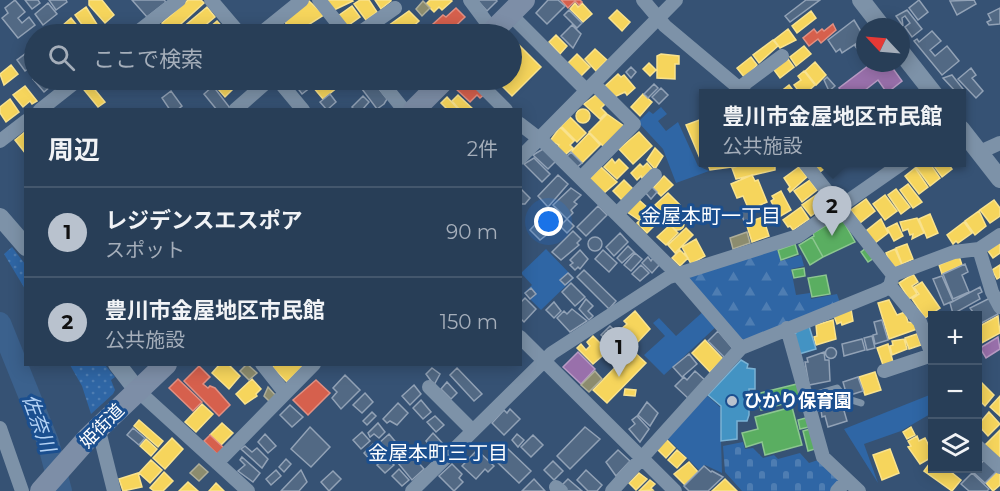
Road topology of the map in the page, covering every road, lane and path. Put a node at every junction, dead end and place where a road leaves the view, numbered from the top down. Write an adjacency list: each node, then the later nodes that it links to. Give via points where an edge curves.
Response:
1 (178, 0): 13 (street)
2 (211, 0): 14 (street)
3 (302, 0): 15 (street)
4 (319, 0): 16 (street)
5 (470, 0): 18 (street)
6 (643, 0): 11 (street)
7 (676, 0): 11 (street)
8 (861, 0): 12 (street)
9 (517, 7): 19 (main road); 22 (street)
10 (395, 8): 17 (street)
11 (658, 18): 22 (street); 23 (street)
12 (875, 18)
13 (148, 24)
14 (231, 24)
15 (272, 24)
16 (337, 24)
17 (372, 24)
18 (485, 24)
19 (500, 24)
20 (782, 56): 24 (street)
21 (910, 63): 25 (street)
22 (590, 87): 41 (street); 49 (street, via 634,124)
23 (741, 89)
24 (745, 89)
25 (931, 89)
26 (65, 90): 32 (street)
27 (257, 90): 33 (street)
28 (286, 90): 34 (street)
29 (388, 90): 35 (street)
30 (434, 90): 36 (main road)
31 (486, 90): 37 (street)
32 (43, 108)
33 (237, 108)
34 (301, 108)
35 (402, 108)
36 (416, 108)
37 (504, 108)
38 (24, 123): 42 (street)
39 (522, 126): 41 (street)
40 (966, 135): 44 (street)
41 (539, 139): 45 (street); 49 (street)
42 (0, 141)
43 (1000, 143): 44 (street)
44 (980, 152): 50 (street)
45 (522, 156)
46 (808, 167): 51 (street)
47 (897, 167): 51 (street)
48 (655, 175): 52 (street)
49 (581, 178): 52 (street)
50 (1000, 179)
51 (839, 209): 57 (street, via 798,236); 58 (street)
52 (617, 214): 57 (street)
53 (0, 217): 55 (street)
54 (1000, 236): 56 (street)
55 (24, 245)
56 (979, 249): 58 (street, via 954,252); 59 (street)
57 (678, 274): 63 (street); 65 (street)
58 (891, 280): 60 (street, via 845,308); 62 (street, via 920,322)
59 (1000, 307)
60 (787, 328): 63 (street); 74 (street)
61 (522, 339): 65 (street)
62 (928, 342)
63 (741, 348): 80 (street)
64 (928, 357): 70 (street)
65 (543, 360): 77 (street); 80 (street)
66 (119, 366): 72 (street)
67 (164, 366): 72 (main road, 姫街道)
68 (264, 366): 73 (street)
69 (312, 366): 73 (street)
70 (884, 371)
71 (429, 387): 77 (street)
72 (137, 390): 78 (main road, 姫街道); 81 (street)
73 (285, 393): 81 (street)
74 (806, 397): 75 (lane, via 837,388 846,399); 83 (street, via 823,457)
75 (861, 403)
76 (0, 428): 84 (street)
77 (472, 430): 88 (street)
78 (93, 433): 85 (main road, 姫街道); 86 (street)
79 (982, 451): 82 (street)
80 (642, 458): 89 (street); 90 (street)
81 (217, 463): 87 (street)
82 (1000, 467)
83 (847, 480): 91 (street); 92 (street)
84 (22, 491)
85 (41, 491)
86 (114, 491)
87 (248, 491)
88 (412, 491)
89 (612, 491)
90 (675, 491)
91 (837, 491)
92 (859, 491)

